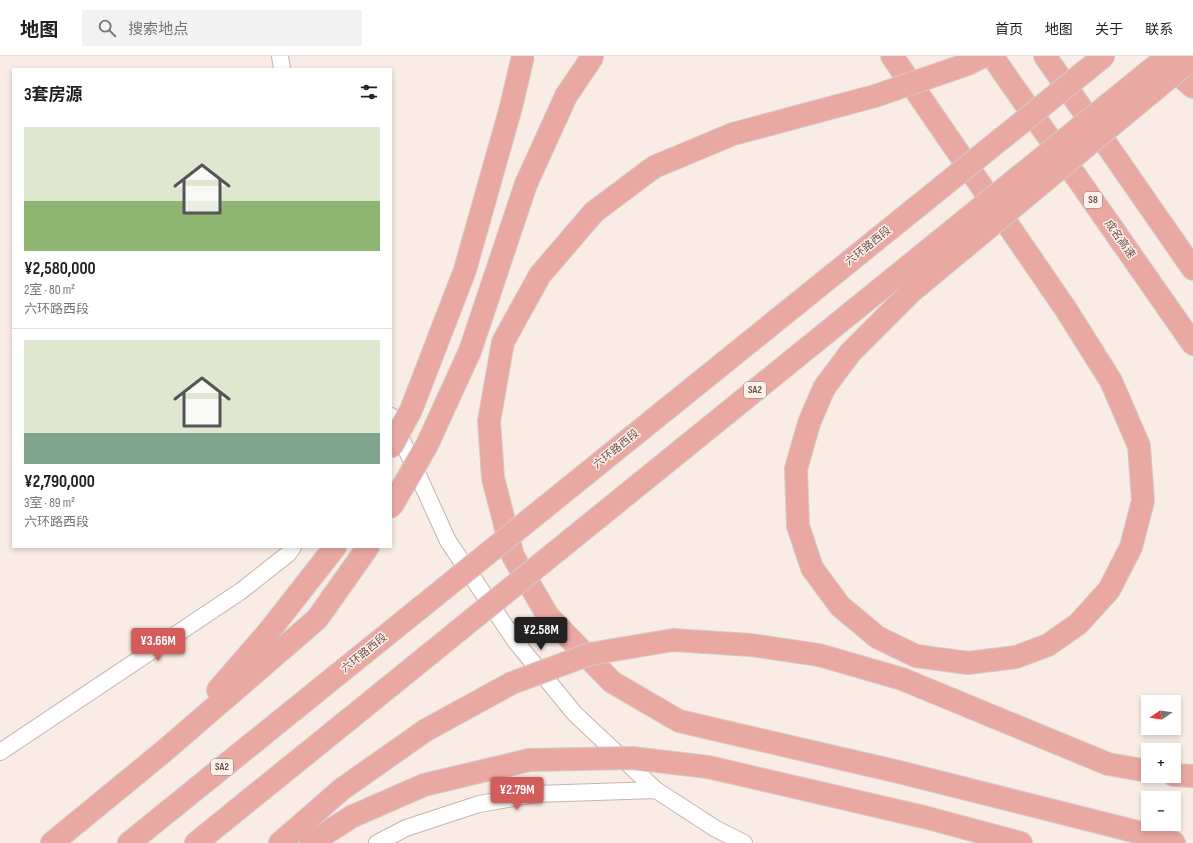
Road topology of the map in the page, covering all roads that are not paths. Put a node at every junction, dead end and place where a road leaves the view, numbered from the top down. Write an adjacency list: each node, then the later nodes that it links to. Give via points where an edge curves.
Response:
1 (280, 56): 12 (street)
2 (523, 56): 17 (highway, bridge, via 465,270 411,410)
3 (593, 56): 18 (highway, bridge, via 566,96 526,184 470,351 427,445)
4 (984, 56): 36 (highway, bridge, via 875,96 733,134 654,167 594,212 540,275 503,342 489,421 493,478 513,556 548,616 612,682 679,721 899,772)
5 (992, 56): 15 (highway, 成名高速 / S8)
6 (1044, 56): 14 (highway)
7 (1104, 56): 29 (highway, 六环路西段 / SA2, bridge)
8 (1158, 56): 13 (highway)
9 (1168, 56): 30 (highway, SA2, bridge)
10 (1193, 58): 11 (highway, bridge, via 912,291 850,353 824,388 809,423 796,469 798,526 812,568 840,606 877,637 916,656 968,663 1016,657 1048,645 1078,624 1109,590 1131,547 1143,501 1139,446 1111,381 1065,308)
11 (895, 61)
12 (282, 68)
13 (1193, 87)
14 (1193, 269)
15 (1193, 344)
16 (392, 418): 27 (street, via 448,541 516,642 575,714)
17 (392, 445)
18 (392, 504)
19 (291, 548): 22 (street, via 288,554 241,591)
20 (334, 548): 23 (highway, via 270,630)
21 (366, 550): 23 (highway, via 317,619)
22 (0, 752)
23 (164, 752): 28 (highway)
24 (1141, 770): 31 (highway, bridge, via 1108,764 902,679 819,655 751,645 673,640 590,654 512,683 426,730 342,789)
25 (1181, 775): 26 (highway)
26 (1193, 776)
27 (656, 790): 33 (street, via 528,795 479,804 406,828); 34 (street)
28 (52, 843)
29 (129, 843)
30 (196, 843)
31 (280, 843)
32 (311, 843): 35 (highway, bridge, via 351,818 424,785 529,760 632,758 708,767 928,818)
33 (377, 843)
34 (744, 843)
35 (1020, 843)
36 (1174, 843)

